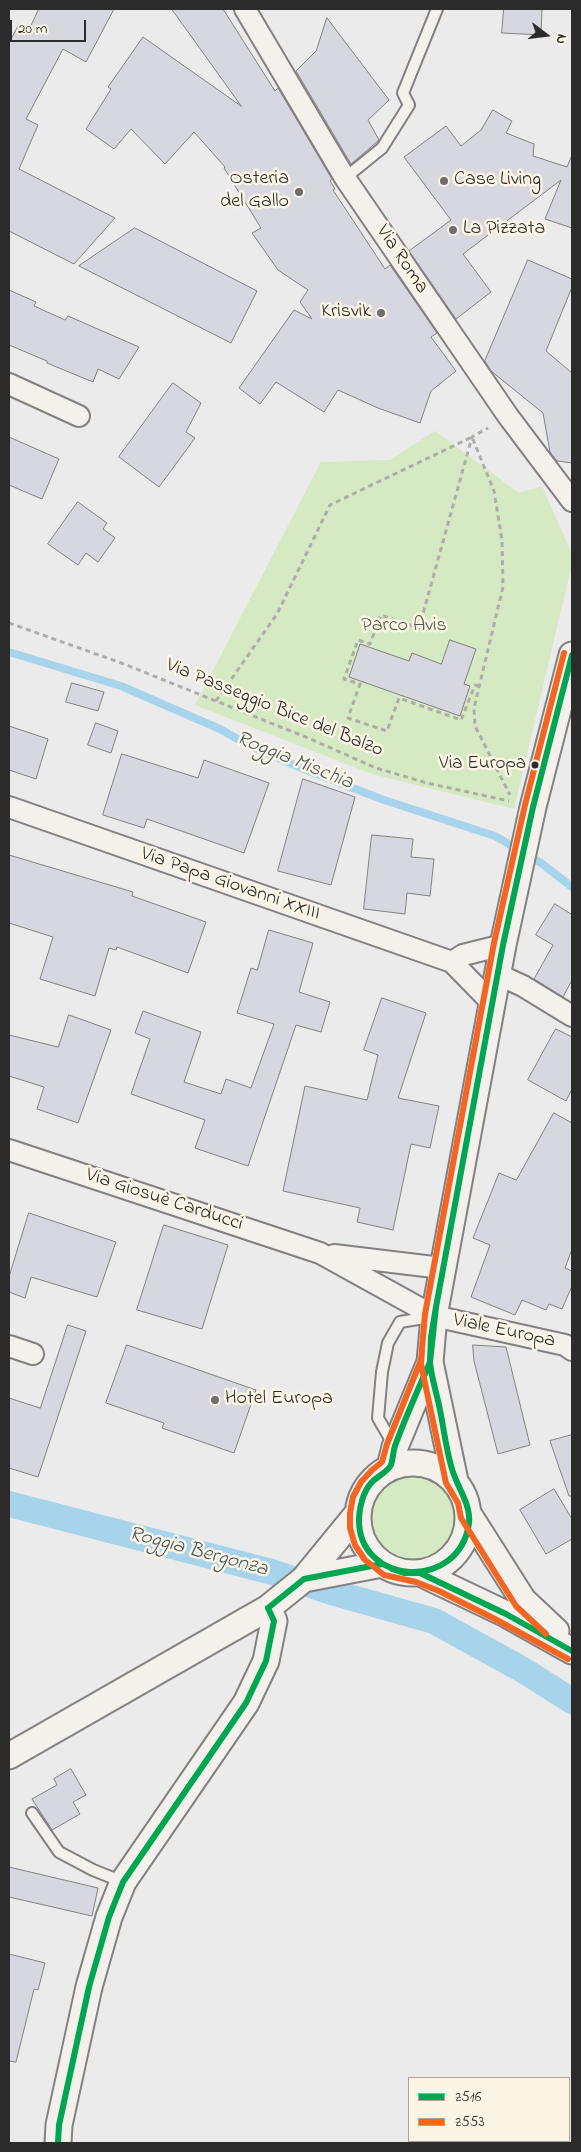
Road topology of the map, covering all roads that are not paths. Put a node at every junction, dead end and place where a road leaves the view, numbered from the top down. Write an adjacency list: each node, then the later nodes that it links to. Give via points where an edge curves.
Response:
1 (245, 9): 3 (street, Via Roma)
2 (437, 9): 3 (lane, via 403,93 409,105 382,148)
3 (345, 178): 6 (street, Via Roma, via 508,416)
4 (9, 384): 5 (street)
5 (79, 416)
6 (572, 501)
7 (572, 655): 8 (street, Viale Europa)
8 (569, 685): 10 (street, Viale Europa, via 533,807)
9 (9, 807): 11 (street, Via Papa Giovanni XXIII)
10 (503, 945): 11 (street, via 463,955); 12 (street, Viale Europa)
11 (452, 962): 13 (street)
12 (498, 974): 13 (street, Viale Europa); 14 (street)
13 (491, 1002): 17 (street, Viale Europa)
14 (572, 1016)
15 (9, 1150): 16 (street, Via Giosuè Carducci)
16 (320, 1253): 17 (street, Via Giosuè Carducci); 18 (street, Via Giosuè Carducci)
17 (442, 1268): 18 (street, Viale Europa)
18 (434, 1316): 20 (street, Viale Europa, via 565,1345); 22 (street, Viale Europa); 23 (lane, via 400,1322 388,1343 378,1418)
19 (9, 1346): 21 (street)
20 (572, 1350)
21 (33, 1354)
22 (430, 1362): 23 (street, Viale Europa); 24 (street, Viale Europa)
23 (392, 1457): 24 (street, via 432,1465); 25 (street, via 367,1486)
24 (455, 1480): 26 (street, via 466,1500)
25 (358, 1513): 27 (street, via 363,1542); 29 (street)
26 (469, 1515): 28 (street, via 466,1534 458,1551 434,1570); 31 (street, via 523,1600)
27 (382, 1564): 28 (street, via 404,1573); 29 (street)
28 (420, 1573): 32 (street, via 506,1614)
29 (304, 1579): 30 (street)
30 (268, 1608): 33 (street); 35 (street, via 274,1621 266,1661 246,1703)
31 (572, 1647)
32 (572, 1651)
33 (9, 1756)
34 (32, 1813): 35 (lane, via 59,1852)
35 (123, 1882): 36 (street, via 109,1917 89,1988)
36 (58, 2143)

